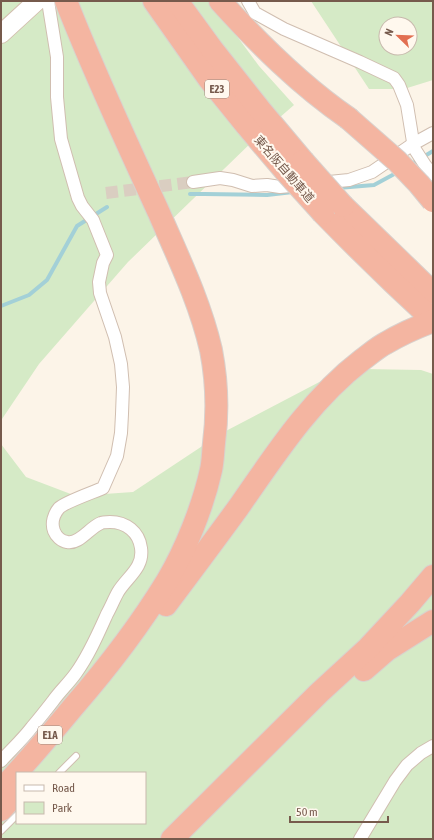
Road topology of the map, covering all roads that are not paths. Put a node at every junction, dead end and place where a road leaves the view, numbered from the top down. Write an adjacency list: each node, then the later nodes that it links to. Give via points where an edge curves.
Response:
1 (37, 1): 8 (street)
2 (48, 1): 21 (street, via 57,57 56,97 61,139 78,198 93,220 107,255 99,282 100,293 115,337 123,387 117,456 103,488 60,507 53,519 54,531 62,540 70,542 81,538 101,523 120,523 137,535 142,556 139,565 117,593 94,643 76,673 32,728)
3 (66, 1): 22 (highway, E1A, via 202,319 211,350 216,385 217,422 212,468 203,499 183,549 167,580 138,626 97,679)
4 (154, 1): 11 (highway, 東名阪自動車道 / E23, via 209,79 247,126)
5 (177, 1): 11 (highway, 東名阪自動車道 / E23, via 261,112)
6 (220, 1): 14 (highway, bridge, via 284,68 348,118 397,162)
7 (248, 1): 10 (street, via 255,13 284,29 394,78 407,105)
8 (1, 34)
9 (433, 133): 10 (street)
10 (413, 146): 12 (street); 13 (street, via 372,172 349,180 280,187 252,186 220,178)
11 (294, 166): 15 (highway, 東名阪自動車道 / E23, bridge, via 343,206); 16 (highway, 東名阪自動車道 / E23, bridge, via 323,213)
12 (433, 175)
13 (193, 182)
14 (433, 201)
15 (433, 293)
16 (433, 320): 23 (highway, via 385,343 348,370 319,399 275,453 201,559 103,690)
17 (433, 576): 31 (highway, via 368,648)
18 (433, 621): 31 (highway, via 387,650)
19 (433, 746): 32 (street, via 407,764)
20 (76, 756): 24 (lane)
21 (1, 761)
22 (18, 772)
23 (35, 772)
24 (60, 772)
25 (16, 774): 26 (highway, E1A)
26 (1, 790)
27 (16, 793): 28 (highway)
28 (1, 810)
29 (16, 816): 30 (lane)
30 (1, 831)
31 (172, 839)
32 (360, 839)

